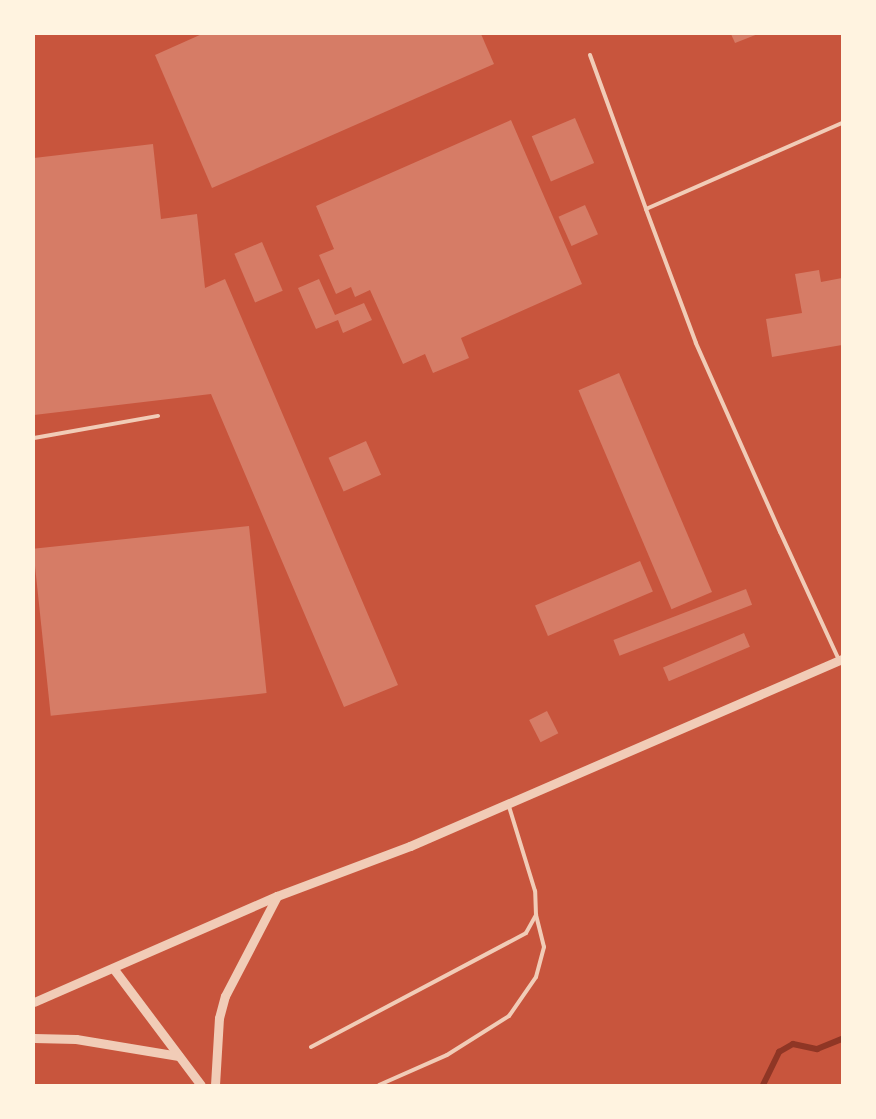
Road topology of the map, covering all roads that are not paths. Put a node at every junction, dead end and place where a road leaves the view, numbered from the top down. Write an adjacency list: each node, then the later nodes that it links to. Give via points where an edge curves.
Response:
1 (590, 54): 3 (lane)
2 (842, 123): 3 (lane)
3 (646, 209): 6 (lane, via 696,343)
4 (158, 416): 5 (lane)
5 (34, 438)
6 (841, 659): 7 (street)
7 (508, 803): 8 (street, via 410,846); 9 (lane, via 535,891)
8 (277, 896): 10 (street); 16 (street, via 225,996 219,1018)
9 (536, 915): 13 (lane, via 526,934); 17 (lane, via 544,946 536,977 509,1016 448,1055)
10 (113, 968): 11 (street); 14 (street)
11 (34, 1002)
12 (34, 1038): 14 (street, via 76,1039)
13 (311, 1048)
14 (179, 1056): 15 (street)
15 (201, 1085)
16 (214, 1085)
17 (379, 1085)

